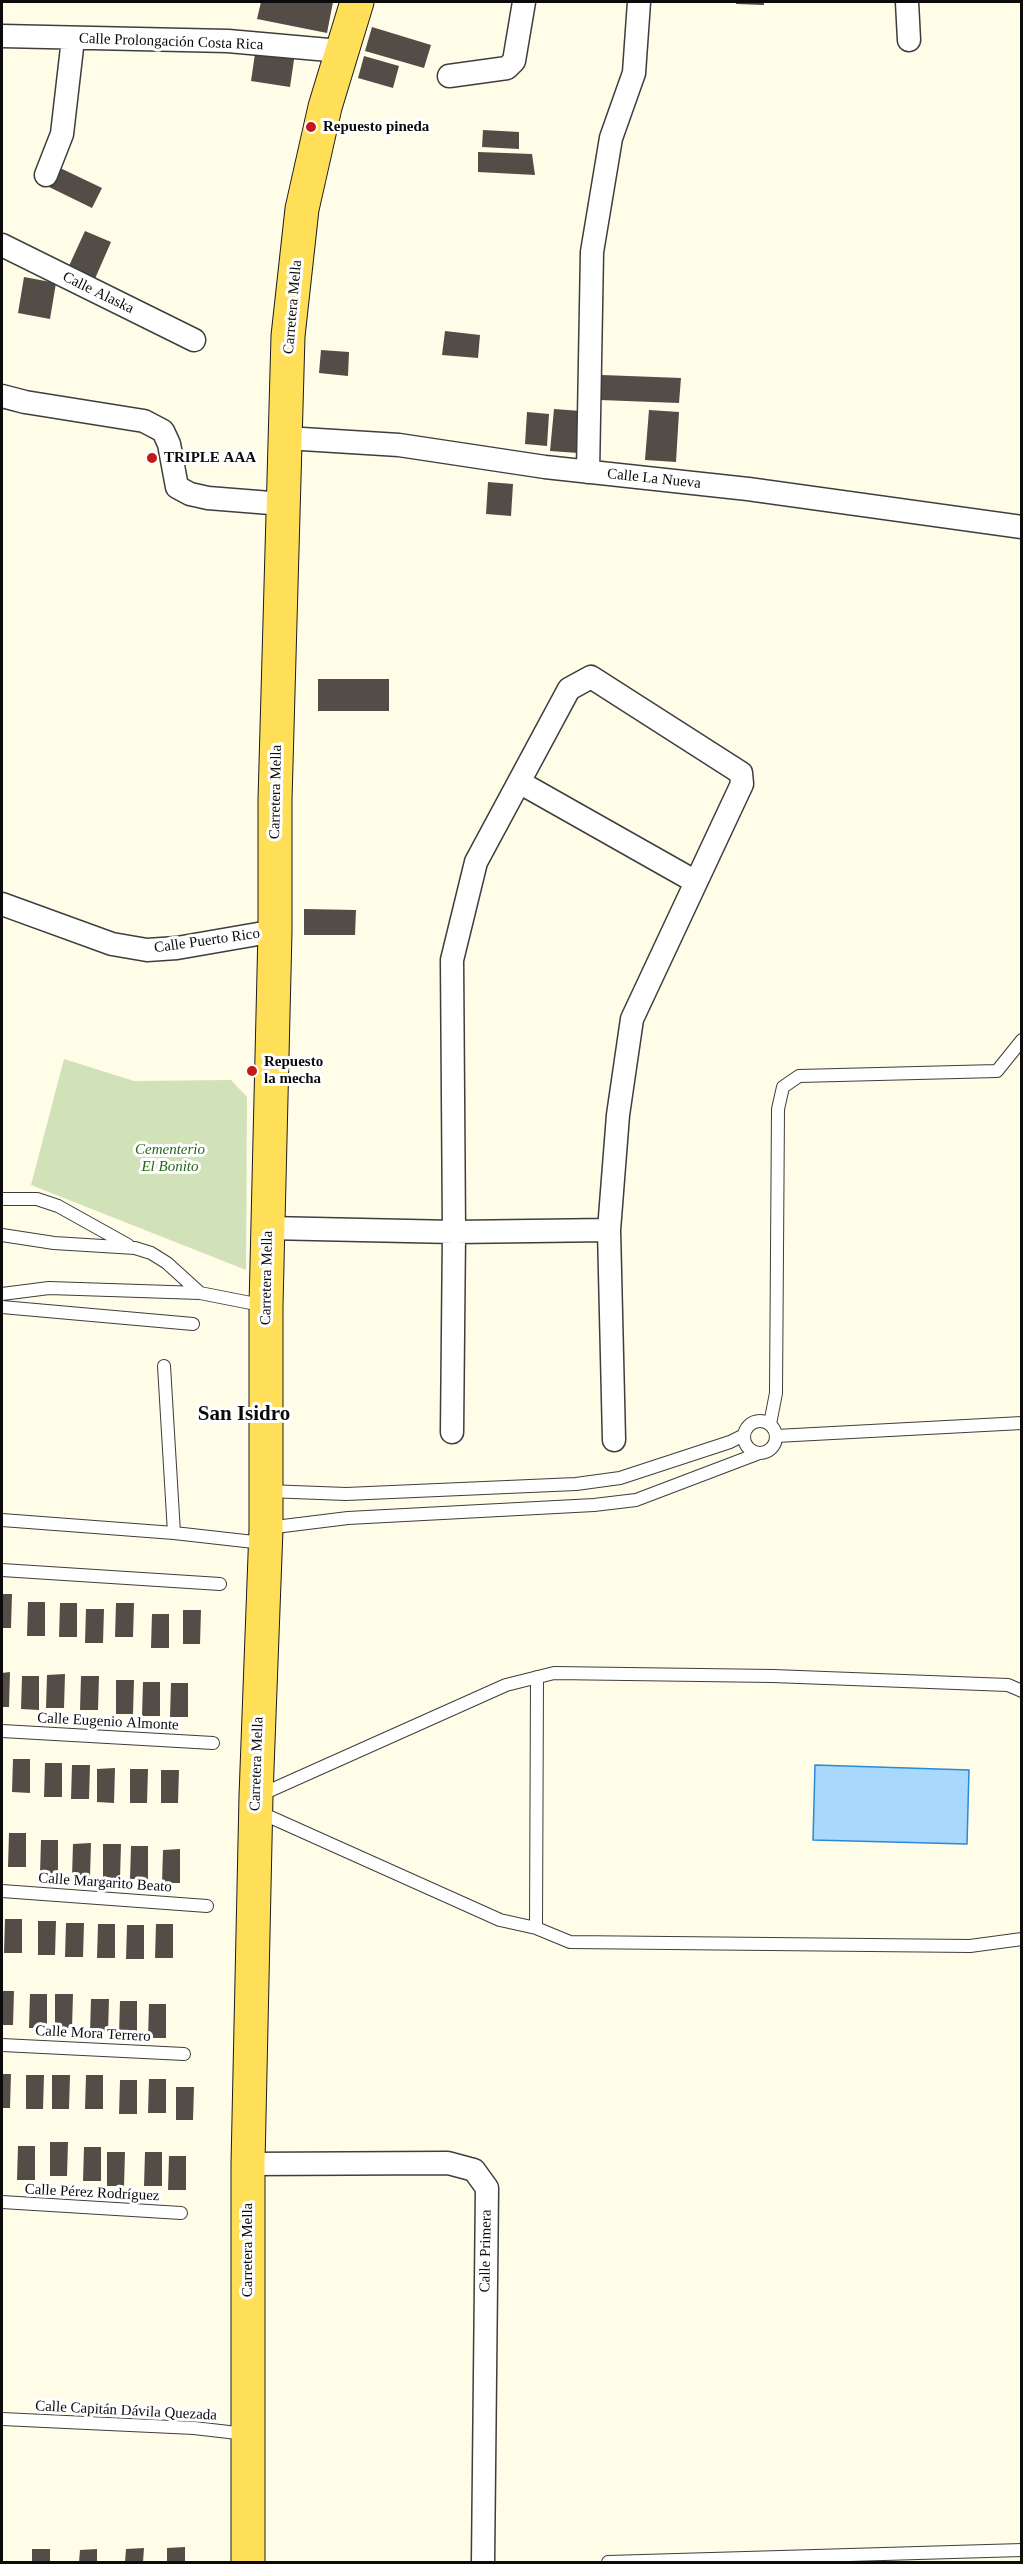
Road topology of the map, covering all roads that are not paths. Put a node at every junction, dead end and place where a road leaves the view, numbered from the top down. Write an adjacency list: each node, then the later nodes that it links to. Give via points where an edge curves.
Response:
1 (357, 2): 8 (main road, Carretera Mella)
2 (524, 2): 9 (street, via 514,62 507,68)
3 (638, 2): 15 (street, via 634,73 611,138 592,252)
4 (907, 2): 7 (street)
5 (2, 36): 6 (street, Calle Prolongación Costa Rica)
6 (74, 39): 8 (street, Calle Prolongación Costa Rica, via 228,41); 10 (street, via 62,134)
7 (909, 40)
8 (340, 51): 14 (main road, Carretera Mella, via 302,209 288,336)
9 (449, 76)
10 (46, 175)
11 (2, 246): 12 (street, Calle Alaska)
12 (194, 340)
13 (2, 396): 16 (street, via 144,421 163,431 177,487 208,498)
14 (286, 438): 15 (street, Calle La Nueva, via 399,445); 16 (main road, Carretera Mella)
15 (588, 472): 17 (street, Calle La Nueva)
16 (283, 504): 21 (main road, Carretera Mella)
17 (1022, 526)
18 (519, 782): 19 (street); 19 (street, via 569,689 591,677 741,773 742,784); 26 (street, via 476,862 452,960)
19 (696, 882): 25 (street, via 632,1019 618,1115)
20 (2, 904): 21 (street, Calle Puerto Rico, via 112,944 147,950)
21 (275, 931): 24 (main road, Carretera Mella)
22 (1022, 1040): 36 (lane, via 997,1071 799,1076 783,1087 778,1108)
23 (2, 1199): 28 (lane, via 37,1199 58,1206)
24 (268, 1228): 26 (street); 31 (main road, Carretera Mella)
25 (609, 1230): 26 (street); 39 (street)
26 (454, 1232): 37 (street)
27 (2, 1235): 28 (lane)
28 (135, 1248): 29 (lane, via 167,1263)
29 (200, 1293): 30 (lane, via 49,1288); 31 (lane)
30 (2, 1294)
31 (266, 1306): 41 (main road, Carretera Mella)
32 (2, 1307): 33 (lane)
33 (193, 1324)
34 (164, 1366): 43 (lane)
35 (1022, 1423): 36 (lane)
36 (773, 1430): 38 (lane, via 754,1422); 40 (lane, via 773,1448)
37 (452, 1432)
38 (744, 1435): 40 (lane, via 744,1443); 41 (lane, via 620,1478 576,1484 346,1494)
39 (614, 1440)
40 (757, 1454): 44 (lane, via 636,1500 348,1518)
41 (266, 1491): 44 (main road, Carretera Mella)
42 (2, 1520): 43 (lane)
43 (174, 1533): 44 (lane)
44 (265, 1536): 51 (main road, Carretera Mella)
45 (2, 1570): 46 (lane)
46 (220, 1584)
47 (537, 1677): 48 (lane, via 555,1673 773,1676 1008,1685); 51 (lane, via 506,1685); 54 (lane)
48 (1022, 1691)
49 (2, 1731): 50 (lane, Calle Eugenio Almonte)
50 (213, 1743)
51 (256, 1804): 54 (lane, via 500,1920); 58 (main road, Carretera Mella)
52 (2, 1891): 53 (lane, Calle Margarito Beato)
53 (207, 1906)
54 (536, 1928): 55 (lane, via 570,1942 970,1946)
55 (1022, 1939)
56 (2, 2045): 57 (lane, Calle Mora Terrero)
57 (184, 2054)
58 (248, 2164): 62 (main road, Carretera Mella); 65 (street, Calle Primera, via 448,2163 474,2170 487,2188)
59 (2, 2202): 60 (lane, Calle Pérez Rodríguez)
60 (181, 2213)
61 (2, 2419): 62 (lane, Calle Capitán Dávila Quezada)
62 (248, 2434): 64 (main road, Carretera Mella)
63 (1022, 2550): 66 (lane)
64 (248, 2562)
65 (483, 2562)
66 (608, 2562)

